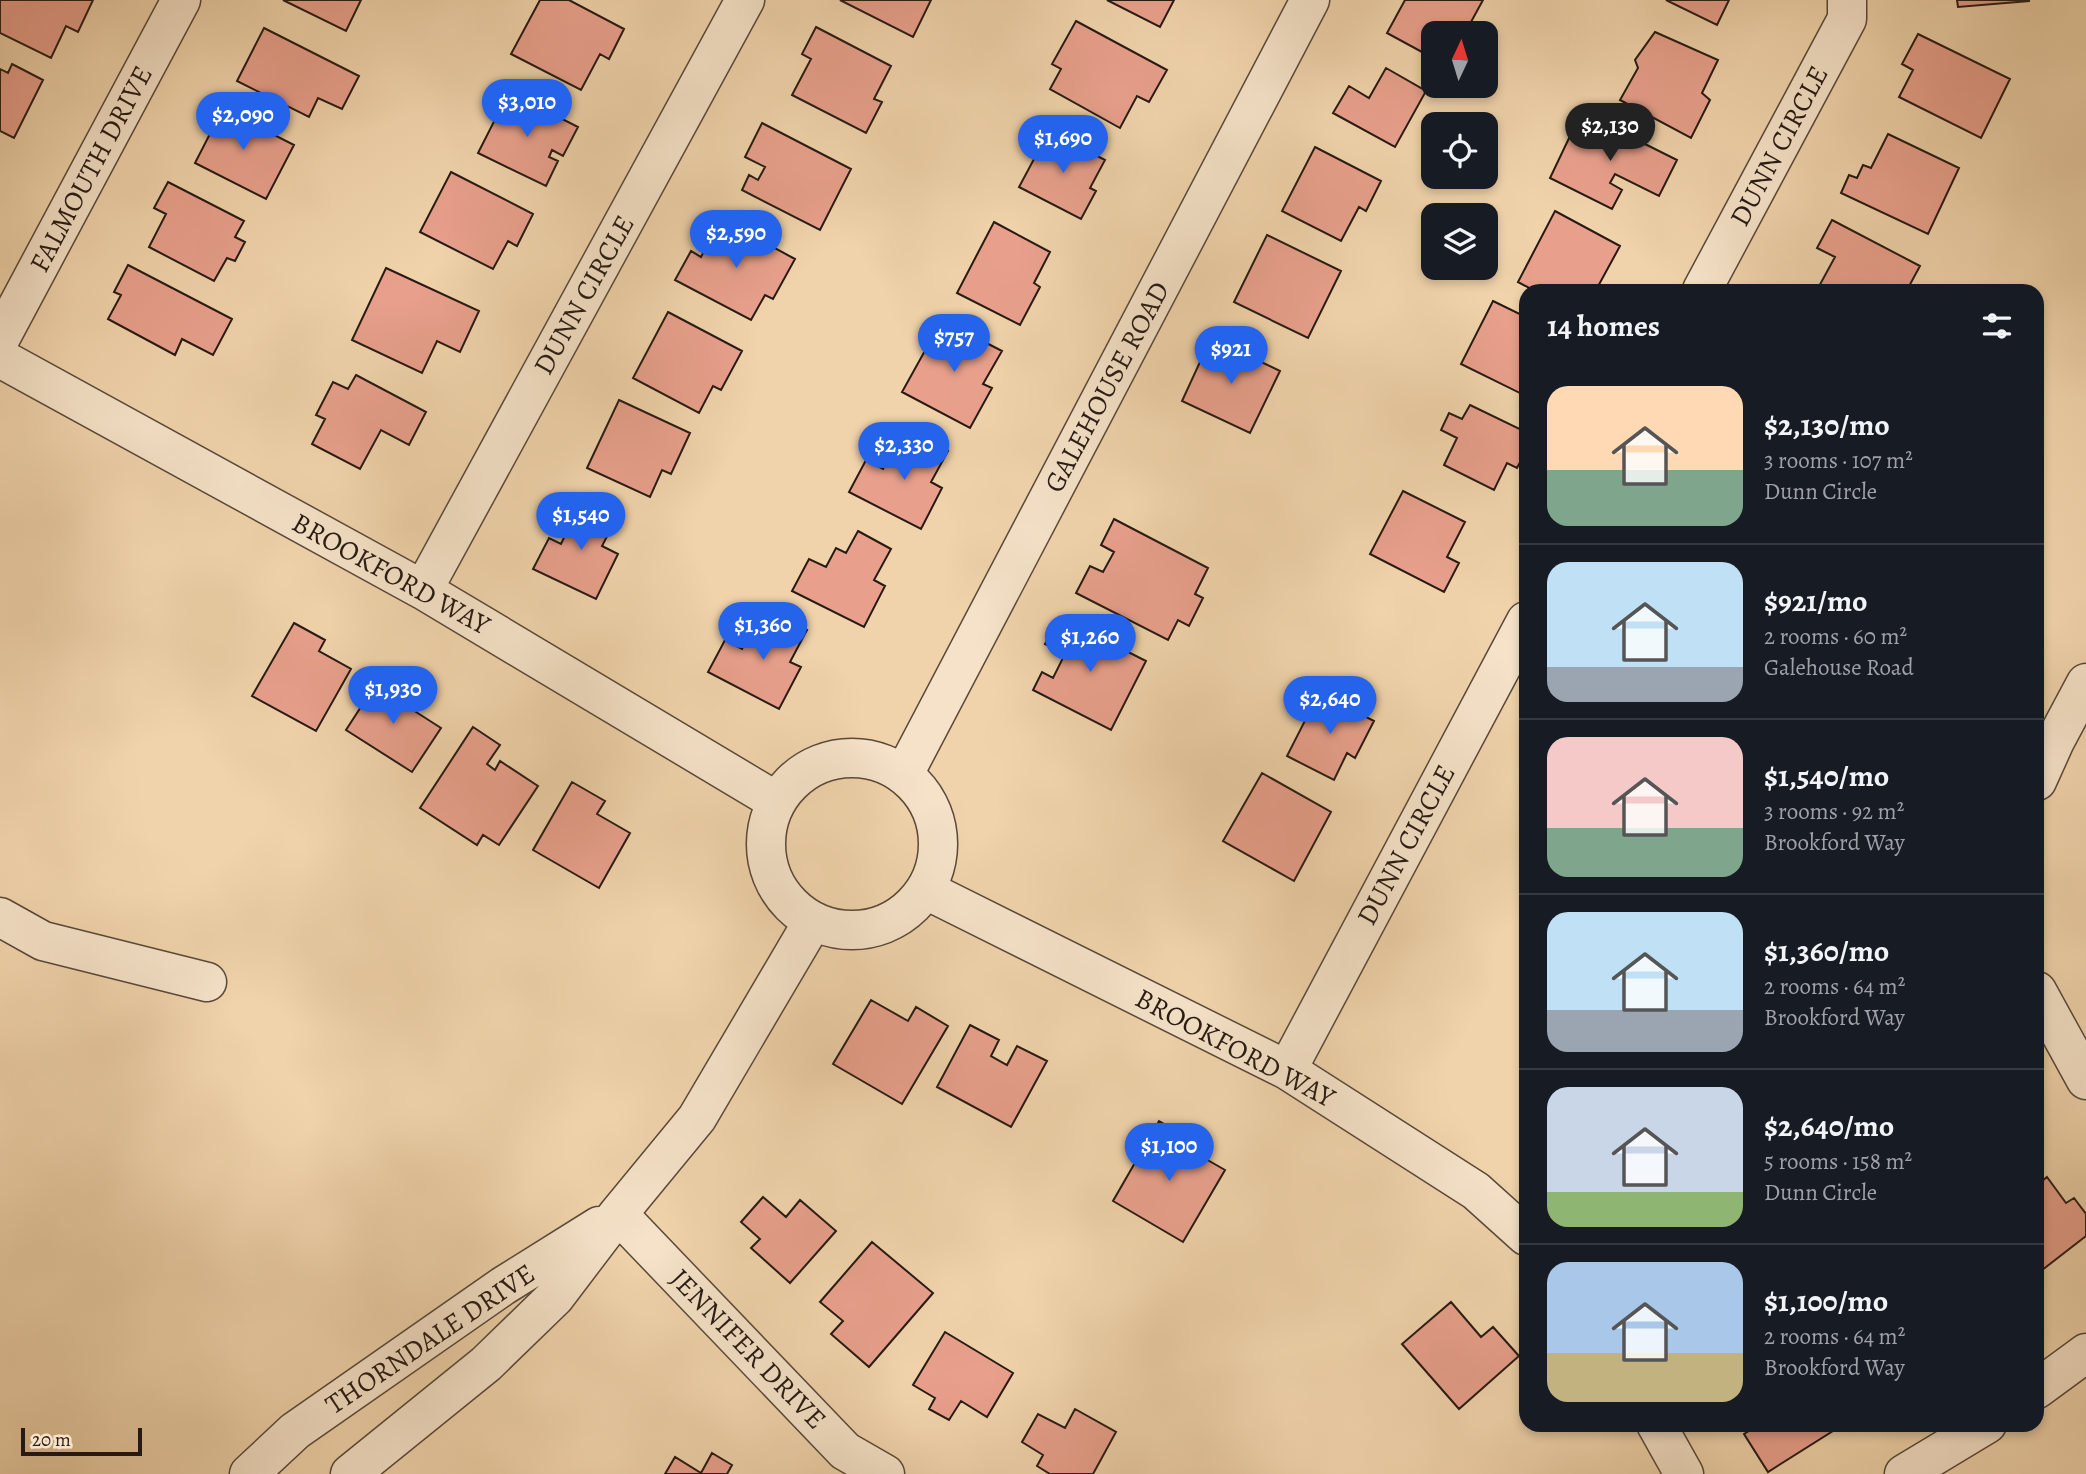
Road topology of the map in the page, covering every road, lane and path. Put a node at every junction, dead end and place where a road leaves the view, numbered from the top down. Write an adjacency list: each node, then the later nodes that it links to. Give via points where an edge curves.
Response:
1 (181, 0): 6 (street, FALMOUTH DRIVE)
2 (745, 0): 8 (street, DUNN CIRCLE)
3 (1310, 0): 12 (street, GALEHOUSE ROAD)
4 (1847, 0): 5 (street, DUNN CIRCLE, via 1847,19)
5 (1705, 284)
6 (0, 339)
7 (0, 358): 8 (street, BROOKFORD WAY)
8 (424, 590): 13 (street, BROOKFORD WAY)
9 (1519, 634): 19 (street, DUNN CIRCLE)
10 (2086, 683): 11 (street)
11 (2044, 766)
12 (904, 774): 13 (street, via 859,757 811,767); 14 (street, via 926,798 938,828 938,860)
13 (776, 801): 16 (street, via 766,827 766,855 774,882 790,904)
14 (926, 890): 16 (street, via 895,920 854,931); 19 (street, BROOKFORD WAY)
15 (0, 917): 17 (street, via 43,942)
16 (813, 921): 21 (street, THORNDALE DRIVE, via 697,1118)
17 (206, 982)
18 (2044, 1003): 20 (street)
19 (1287, 1070): 22 (street, BROOKFORD WAY, via 1476,1191)
20 (2086, 1080)
21 (618, 1214): 27 (street, THORNDALE DRIVE, via 503,1286 295,1431); 28 (street, THORNDALE DRIVE, via 555,1297 486,1364); 29 (street, JENNIFER DRIVE, via 845,1451)
22 (1519, 1230)
23 (2086, 1353): 24 (street)
24 (2044, 1385)
25 (1660, 1432): 30 (street)
26 (1974, 1432): 31 (street)
27 (249, 1474)
28 (350, 1474)
29 (885, 1474)
30 (1684, 1474)
31 (1904, 1474)

